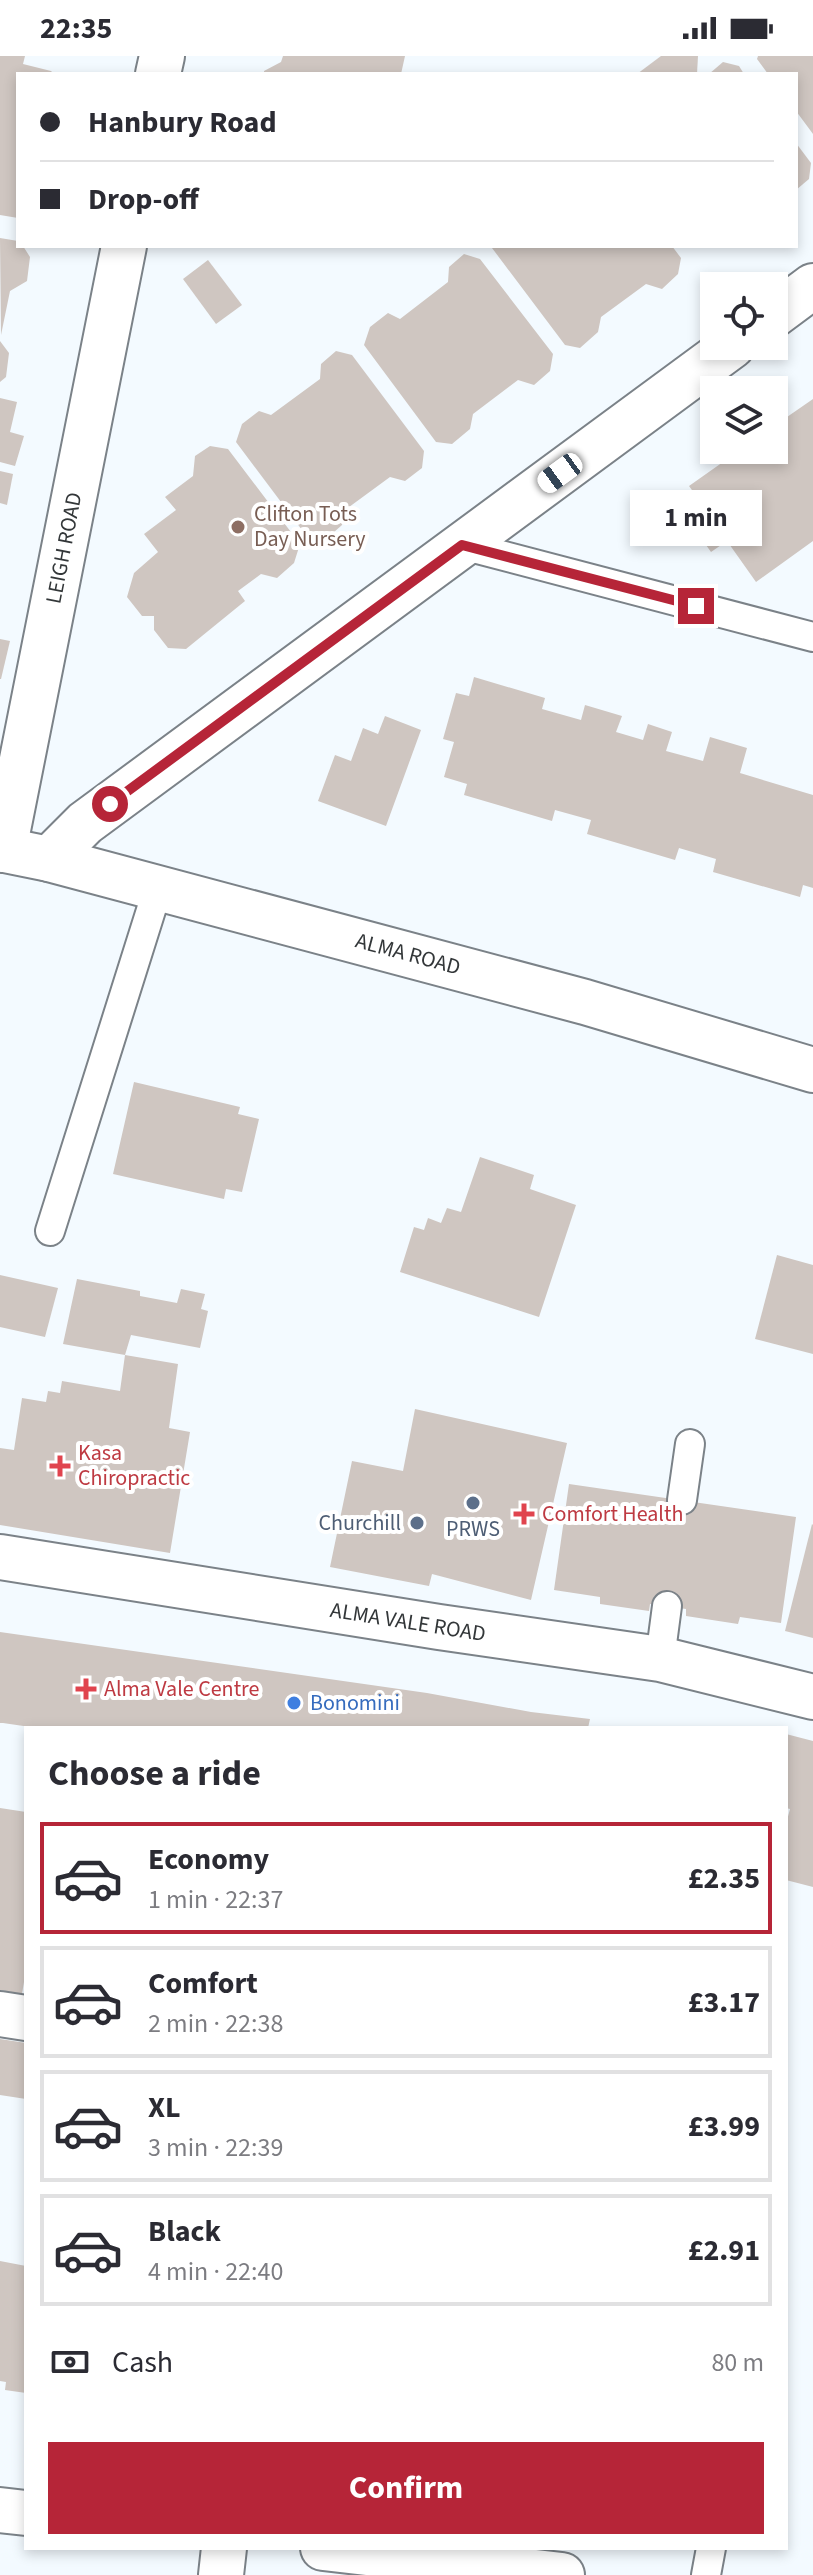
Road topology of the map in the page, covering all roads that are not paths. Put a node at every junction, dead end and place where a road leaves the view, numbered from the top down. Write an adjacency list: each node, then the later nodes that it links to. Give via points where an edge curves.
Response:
1 (124, 248): 7 (street, LEIGH ROAD)
2 (813, 286): 3 (street)
3 (788, 305)
4 (713, 360): 5 (street)
5 (462, 545): 6 (lane); 8 (street, via 85,823)
6 (813, 637)
7 (2, 849): 8 (street, ALMA ROAD)
8 (49, 859): 9 (street, ALMA ROAD)
9 (158, 888): 10 (street, ALMA ROAD, via 585,1002); 11 (lane)
10 (813, 1070)
11 (50, 1231)
12 (690, 1444): 13 (lane)
13 (682, 1500)
14 (0, 1557): 16 (street, ALMA VALE ROAD)
15 (667, 1606): 16 (lane)
16 (660, 1659): 17 (street, ALMA VALE ROAD)
17 (813, 1697)
18 (0, 2014): 19 (street)
19 (24, 2018)
20 (0, 2510): 21 (street)
21 (24, 2513)
22 (224, 2550): 25 (street)
23 (341, 2550): 26 (street)
24 (711, 2550): 27 (lane)
25 (221, 2575)
26 (562, 2575)
27 (706, 2575)

